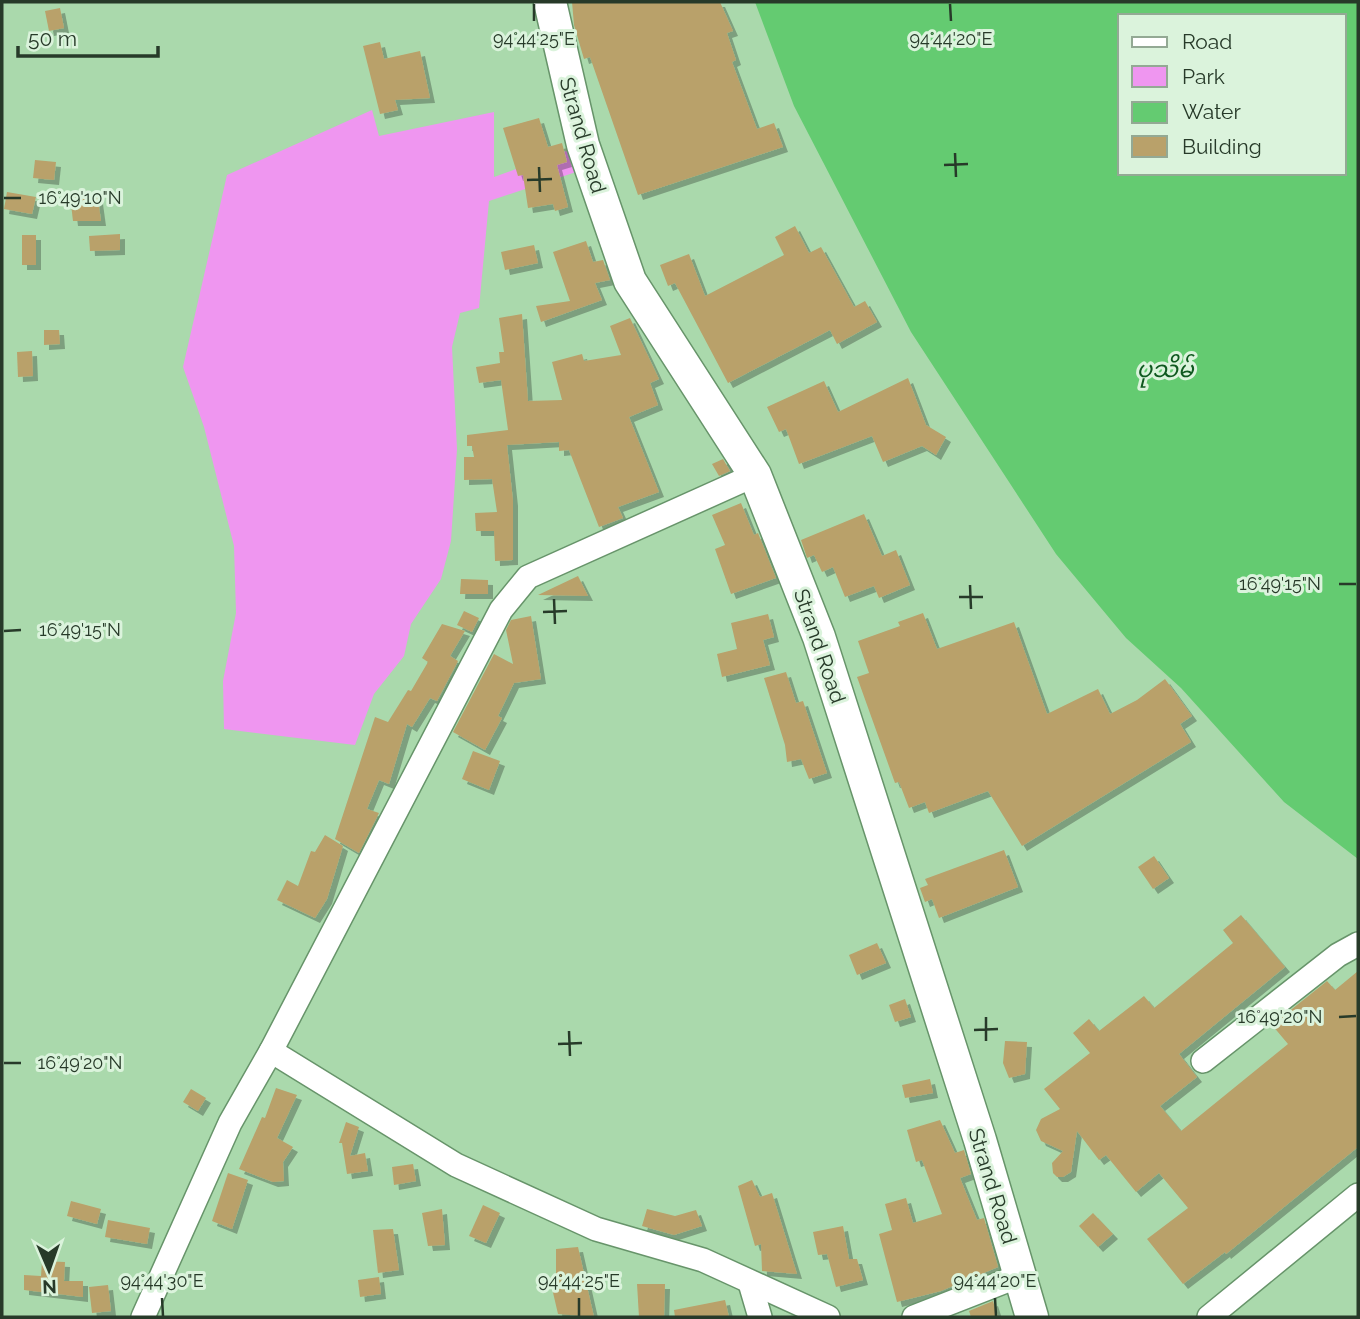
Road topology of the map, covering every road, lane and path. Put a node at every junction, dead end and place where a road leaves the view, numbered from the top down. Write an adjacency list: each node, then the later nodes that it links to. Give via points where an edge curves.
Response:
1 (550, 2): 2 (main road, Strand Road, via 583,145 631,281)
2 (755, 475): 4 (street, via 528,577 508,602 457,691); 7 (main road, Strand Road, via 819,637)
3 (1358, 944): 5 (street)
4 (271, 1051): 8 (street, via 456,1165 596,1230 703,1260); 9 (street, via 230,1123)
5 (1203, 1061)
6 (1357, 1198): 14 (street)
7 (1020, 1276): 12 (street); 13 (main road, Strand Road)
8 (750, 1283): 10 (street); 11 (street)
9 (143, 1317)
10 (761, 1317)
11 (828, 1317)
12 (914, 1317)
13 (1032, 1317)
14 (1209, 1317)

